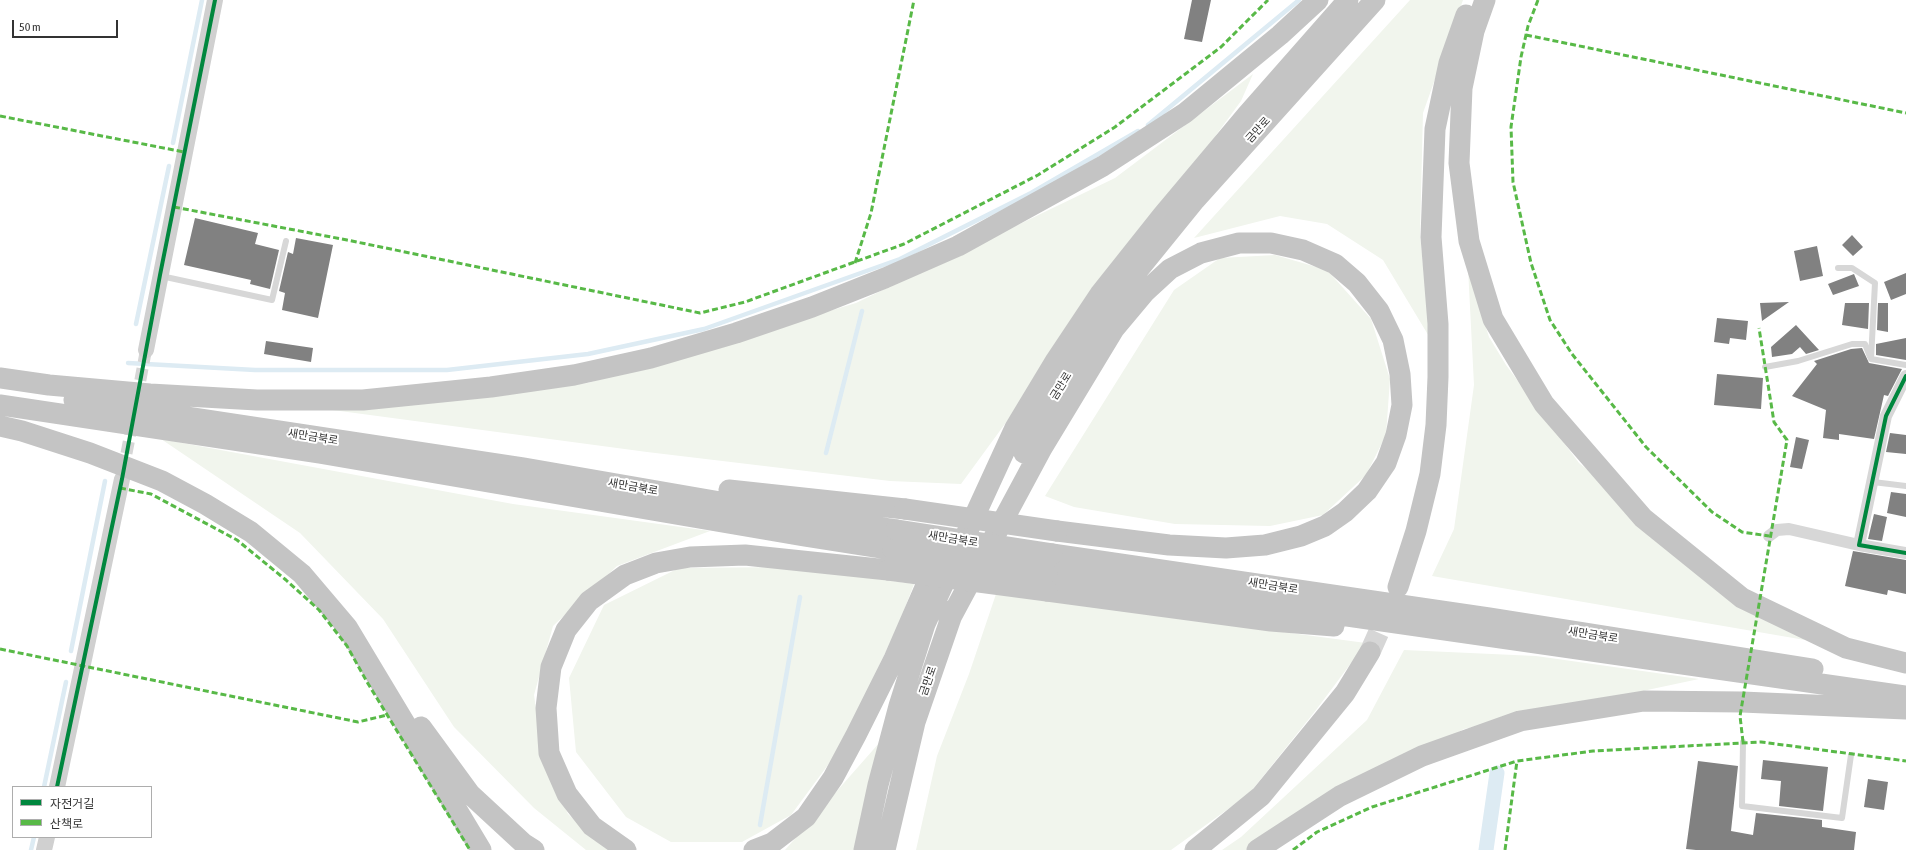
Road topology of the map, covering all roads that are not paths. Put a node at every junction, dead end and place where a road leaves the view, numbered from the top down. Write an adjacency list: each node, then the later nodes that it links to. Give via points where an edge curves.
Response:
1 (215, 0): 9 (street)
2 (1318, 0): 16 (highway, via 1186,114 1103,166 958,246 812,306 736,333 651,358 574,375 363,400 257,400 150,394)
3 (1348, 0): 12 (highway, 금만로, via 1320,29 1162,216 1100,294)
4 (1375, 0): 30 (highway, 금만로, via 1195,200 1122,290 1047,408 1007,485)
5 (1471, 0): 29 (highway, via 1448,63 1435,129 1431,237 1438,324 1436,425 1430,474 1416,532)
6 (1485, 0): 33 (highway, via 1474,31 1462,88 1459,163 1469,241 1493,319 1544,404 1643,518 1742,598 1846,648)
7 (286, 241): 9 (lane, via 272,300)
8 (1838, 268): 11 (lane, via 1852,268 1875,283)
9 (160, 275): 10 (street)
10 (146, 350)
11 (1871, 359): 13 (lane); 14 (lane, via 1865,344 1852,344 1798,361)
12 (1056, 360): 45 (highway, via 966,500 894,659 833,778 806,817 772,843); 46 (highway, 금만로, via 1015,428 925,624 899,706)
13 (1906, 364)
14 (1765, 368)
15 (1906, 376): 22 (street, via 1886,416)
16 (0, 378)
17 (0, 389): 20 (highway, 새만금북로)
18 (0, 405): 26 (highway, 새만금북로, via 320,453)
19 (0, 426): 31 (highway, via 90,453 162,481 205,504 251,532 302,574)
20 (524, 468): 26 (highway, 새만금북로, via 784,513); 30 (highway, bridge, via 905,510 1057,531 1169,545 1226,548 1265,545 1301,536 1325,526 1345,512 1367,491 1386,463 1396,435 1402,405 1400,374 1393,340 1379,310 1357,283 1335,264 1303,250 1271,243 1239,243 1201,253 1170,269 1145,292 1114,329 1042,448)
21 (122, 479): 39 (street)
22 (1873, 482): 23 (lane); 25 (street)
23 (1906, 486)
24 (1769, 536): 25 (street, via 1778,530 1789,529)
25 (1859, 545): 27 (street)
26 (893, 550): 28 (highway, 새만금북로, bridge); 28 (highway, bridge); 44 (highway, via 690,558 656,563 624,575 589,601 566,630 551,667 546,708 549,753 567,794 592,826)
27 (1906, 553)
28 (1048, 572): 34 (highway, 새만금북로, via 1481,617); 35 (highway, 새만금북로)
29 (1398, 586)
30 (949, 621): 47 (highway, 금만로, via 914,722)
31 (347, 627): 42 (highway); 43 (highway, via 470,794)
32 (1370, 652): 48 (highway, via 1345,693 1261,796)
33 (1906, 663)
34 (1906, 683)
35 (1906, 696)
36 (1906, 709): 49 (highway, via 1644,701 1520,721 1422,756 1340,796)
37 (1744, 742): 38 (lane, via 1742,806 1842,818)
38 (1850, 755)
39 (57, 786)
40 (47, 838): 41 (street)
41 (44, 850)
42 (481, 850)
43 (534, 850)
44 (626, 850)
45 (754, 850)
46 (864, 850)
47 (885, 850)
48 (1195, 850)
49 (1257, 850)

